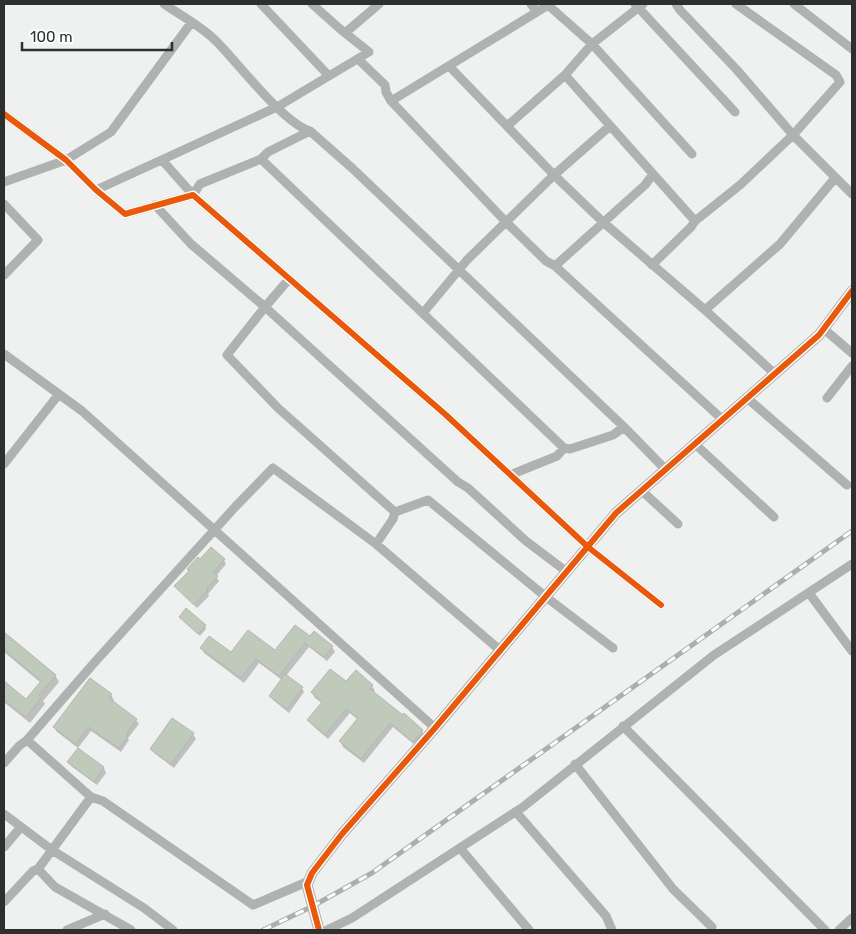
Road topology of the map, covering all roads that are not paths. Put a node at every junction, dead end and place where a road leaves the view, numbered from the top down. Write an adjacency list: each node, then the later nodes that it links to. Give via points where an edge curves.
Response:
1 (164, 4): 12 (street)
2 (261, 4): 19 (street)
3 (312, 4): 13 (street)
4 (379, 4): 13 (street)
5 (531, 4): 11 (street)
6 (676, 4): 27 (street)
7 (736, 4): 27 (street, via 836,75 840,82)
8 (794, 4): 15 (street)
9 (549, 5): 11 (street); 14 (street)
10 (638, 5): 14 (street); 22 (street)
11 (537, 12): 17 (street)
12 (191, 23): 21 (street, via 215,40); 30 (street, via 110,132)
13 (344, 33): 16 (street, via 369,52)
14 (592, 44): 18 (street); 28 (street)
15 (852, 49)
16 (358, 59): 19 (street); 20 (street, via 385,85)
17 (449, 66): 20 (street); 24 (street)
18 (565, 75): 24 (street); 25 (street)
19 (329, 76): 21 (street)
20 (391, 101): 42 (street)
21 (277, 108): 26 (street); 31 (street)
22 (735, 112)
23 (4, 114): 30 (street)
24 (506, 126): 33 (street)
25 (610, 126): 32 (street); 33 (street)
26 (310, 131): 29 (street, via 268,152); 46 (street)
27 (794, 135): 34 (street); 41 (street)
28 (692, 154)
29 (261, 159): 38 (street, via 200,184); 52 (street)
30 (66, 160): 35 (street); 36 (street)
31 (162, 160): 36 (street); 38 (street)
32 (653, 174): 41 (street); 43 (street)
33 (554, 175): 42 (street); 43 (street)
34 (835, 178): 37 (street); 51 (street, via 780,244)
35 (4, 182)
36 (96, 190): 40 (street, via 125,214)
37 (852, 194)
38 (193, 195): 40 (street); 48 (street)
39 (4, 204): 47 (street, via 38,240)
40 (155, 205): 50 (street, via 191,244)
41 (695, 221): 44 (street)
42 (506, 222): 45 (street); 46 (street)
43 (603, 222): 44 (street); 45 (street)
44 (652, 265): 51 (street)
45 (555, 266): 61 (street)
46 (460, 270): 52 (street); 62 (street)
47 (4, 275)
48 (289, 279): 50 (street); 67 (street)
49 (852, 291): 53 (street)
50 (265, 307): 70 (street, via 226,354 278,408); 77 (street, via 458,482)
51 (705, 310): 57 (street)
52 (422, 313): 64 (street)
53 (824, 328): 54 (street); 57 (street)
54 (852, 353)
55 (4, 354): 58 (street)
56 (852, 366): 60 (street)
57 (775, 374): 59 (street)
58 (59, 394): 65 (street); 73 (street, via 82,410)
59 (747, 398): 61 (street); 68 (street)
60 (827, 398)
61 (723, 420): 63 (street)
62 (624, 427): 64 (street, via 613,435 570,449); 66 (street)
63 (695, 444): 66 (street); 71 (street)
64 (564, 448): 67 (street, via 557,456)
65 (4, 464)
66 (666, 470): 69 (street)
67 (510, 475): 75 (street)
68 (847, 486)
69 (642, 491): 72 (street); 75 (street, via 616,513)
70 (395, 512): 74 (street); 79 (street, via 428,500)
71 (774, 517)
72 (678, 524)
73 (215, 530): 74 (street, via 273,468); 87 (street); 88 (street)
74 (376, 544): 85 (street)
75 (588, 547): 77 (street); 80 (street)
76 (852, 564): 78 (street)
77 (567, 572): 79 (street)
78 (810, 593): 82 (street); 86 (street, via 714,655)
79 (546, 597): 83 (street); 85 (street)
80 (661, 604)
81 (852, 634): 82 (street)
82 (843, 640): 84 (street)
83 (613, 648)
84 (852, 650)
85 (501, 651): 87 (street)
86 (623, 726): 90 (street); 111 (street)
87 (435, 728): 99 (street, via 342,834)
88 (27, 740): 89 (street); 91 (street)
89 (4, 763)
90 (575, 764): 92 (street); 103 (street, via 674,889)
91 (91, 797): 97 (street); 99 (street, via 102,801 253,905)
92 (516, 812): 96 (street); 110 (street, via 606,916)
93 (4, 814): 94 (street)
94 (21, 827): 95 (street); 97 (street)
95 (4, 847)
96 (460, 848): 108 (street, via 352,918); 109 (street)
97 (52, 850): 98 (street); 106 (street)
98 (38, 869): 100 (street); 101 (street, via 55,887)
99 (309, 881): 107 (street, via 307,885)
100 (4, 902)
101 (105, 914): 104 (street); 105 (street)
102 (852, 918): 112 (street)
103 (712, 927)
104 (67, 930)
105 (130, 930)
106 (173, 930)
107 (319, 930)
108 (327, 930)
109 (529, 930)
110 (612, 930)
111 (825, 930)
112 (839, 930)

